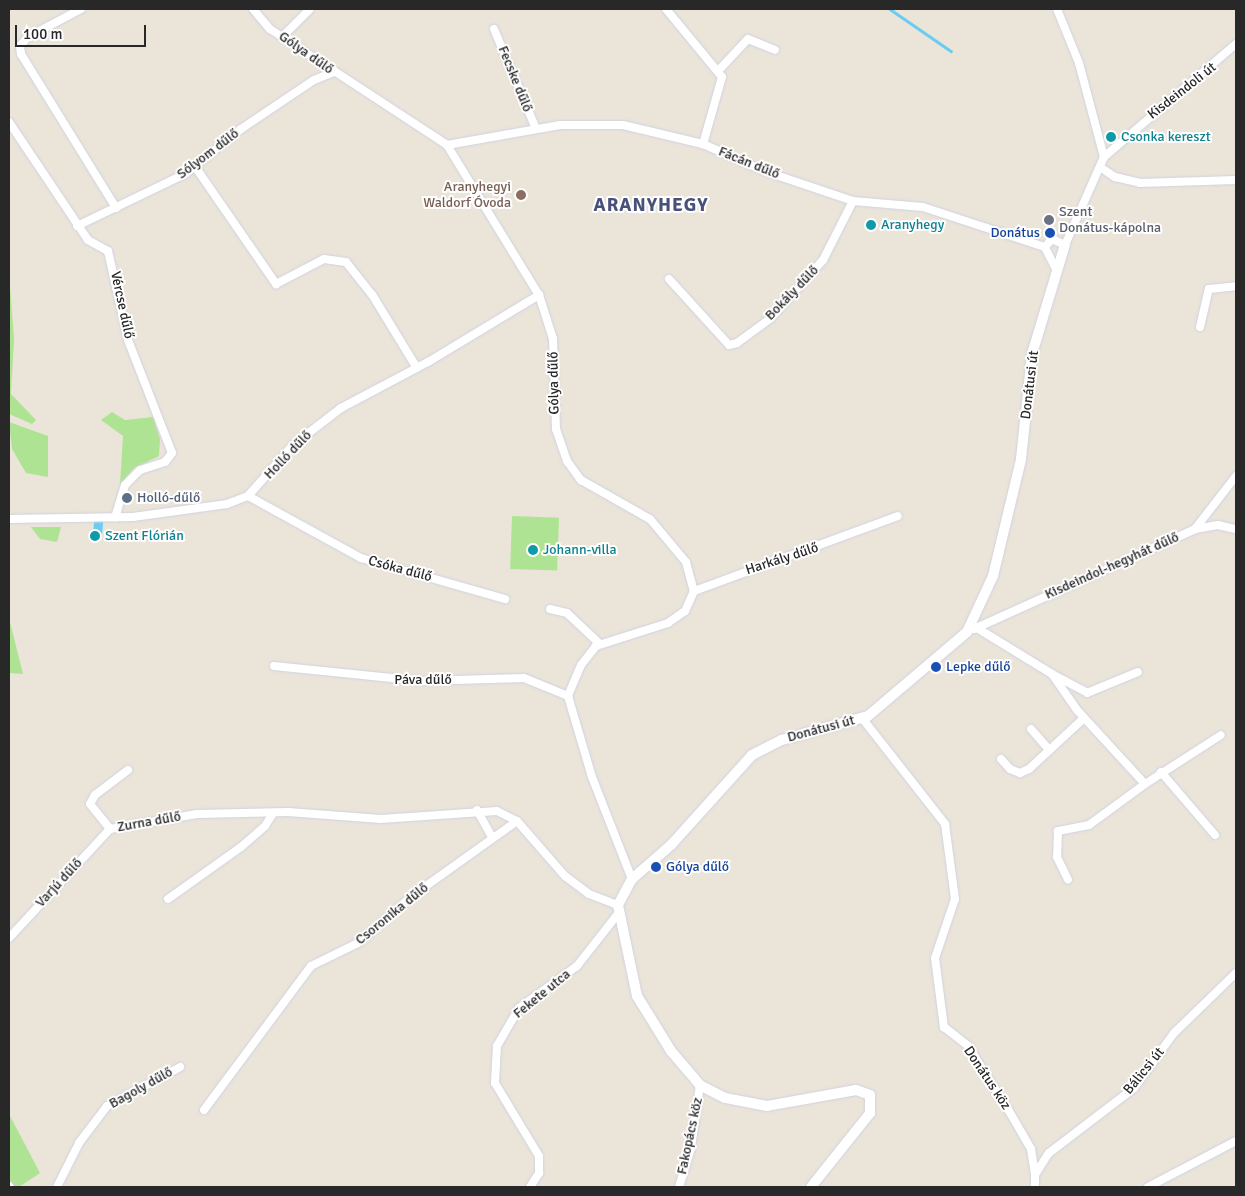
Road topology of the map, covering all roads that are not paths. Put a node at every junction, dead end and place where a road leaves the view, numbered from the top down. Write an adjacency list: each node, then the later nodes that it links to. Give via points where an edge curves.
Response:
1 (81, 9): 21 (street, via 28,37 20,46 21,54)
2 (253, 9): 7 (street, Gólya dűlő, via 270,28)
3 (310, 9): 7 (street)
4 (666, 9): 10 (street)
5 (1057, 9): 16 (street, via 1079,63)
6 (494, 29): 13 (street, Fecske dűlő)
7 (285, 34): 11 (street, Gólya dűlő)
8 (1236, 44): 16 (street, Kisdeindoli út)
9 (775, 50): 10 (street, via 748,39)
10 (719, 70): 14 (street, via 720,90 705,125)
11 (334, 72): 15 (street, Gólya dűlő); 17 (street, Sólyom dűlő, via 314,80)
12 (9, 122): 22 (street, Vércse dűlő)
13 (536, 129): 14 (street, Fácán dűlő, via 609,123); 15 (street, Fácán dűlő)
14 (704, 144): 20 (street, Fácán dűlő, via 764,171)
15 (447, 145): 28 (street, Gólya dűlő)
16 (1104, 157): 18 (street, Donátusi út)
17 (194, 165): 21 (street, Sólyom dűlő, via 185,174); 30 (street, via 276,284 324,260 346,262 373,296)
18 (1100, 167): 19 (street, via 1115,177 1140,183); 23 (street, Donátusi út)
19 (1236, 180)
20 (853, 201): 24 (street, Fácán dűlő, via 923,207); 26 (street, Bokály dűlő, via 823,260 771,318 737,342 729,345)
21 (116, 208): 22 (street, Sólyom dűlő)
22 (77, 226): 34 (street, Vércse dűlő, via 88,240 108,251 113,261 128,340 172,453 165,462 140,470 125,485)
23 (1065, 245): 24 (street, Fácán dűlő, via 1052,240); 25 (street, Donátusi út)
24 (1045, 248): 25 (street)
25 (1056, 269): 43 (street, Donátusi út, via 1032,354 1021,459 993,576)
26 (668, 279)
27 (1236, 286): 29 (street, via 1209,289)
28 (539, 295): 30 (street, Holló dűlő); 39 (street, Gólya dűlő, via 553,339 556,429 568,461 581,480 634,508 668,537 686,562)
29 (1200, 327)
30 (417, 368): 32 (street, Holló dűlő, via 341,408 310,430)
31 (1236, 476): 36 (street, Kisdeindol-hegyhát dűlő)
32 (248, 496): 34 (street, Holló dűlő, via 227,504); 40 (street, Csóka dűlő, via 361,558)
33 (898, 516): 39 (street, Harkály dűlő)
34 (115, 518): 35 (street, Holló dűlő)
35 (9, 519)
36 (1195, 529): 37 (street, via 1218,525); 42 (street, Kisdeindol-hegyhát dűlő)
37 (1233, 529): 38 (street)
38 (1236, 537)
39 (694, 591): 44 (street, via 686,611 668,623)
40 (505, 599)
41 (550, 610): 44 (street, via 568,613)
42 (977, 628): 43 (street, Kisdeindol-hegyhát dűlő); 47 (street)
43 (967, 632): 49 (street, Donátusi út)
44 (600, 644): 48 (street, via 581,664)
45 (274, 666): 48 (street, Páva dűlő, via 386,679 524,678)
46 (1138, 672): 47 (street, via 1086,693)
47 (1052, 674): 50 (street)
48 (568, 696): 64 (street, via 592,777)
49 (862, 718): 64 (street, Donátusi út, via 782,740 752,755 671,845); 74 (street, Donátus köz, via 945,824 955,899 935,958 944,1027 968,1046 1009,1111 1031,1149)
50 (1084, 718): 53 (street); 57 (street)
51 (1032, 729): 53 (street)
52 (1221, 735): 56 (street)
53 (1049, 750): 54 (street, via 1020,773)
54 (1001, 759)
55 (128, 770): 61 (street, Zurna dűlő, via 95,795 90,804)
56 (1160, 772): 57 (street); 62 (street)
57 (1146, 784): 65 (street, via 1088,824 1058,831 1057,857)
58 (477, 810): 59 (street, Zurna dűlő, via 381,819); 60 (street, Zurna dűlő, via 497,811); 63 (street)
59 (273, 812): 61 (street, Zurna dűlő, via 197,814); 66 (street, via 265,826 241,847)
60 (517, 821): 63 (street, Csoronika dűlő); 67 (street, Zurna dűlő, via 565,876)
61 (110, 829): 68 (street, Varjú dűlő)
62 (1215, 836)
63 (492, 837): 72 (street, Csoronika dűlő, via 358,943 311,966)
64 (632, 879): 67 (street, Donátusi út)
65 (1068, 880)
66 (168, 899)
67 (617, 910): 71 (street, via 636,996 671,1051); 76 (street, Fekete utca, via 577,966 519,1008 497,1046 495,1083 539,1156 539,1173)
68 (9, 938)
69 (1236, 972): 74 (street, Bálicsi út, via 1174,1033 1134,1088 1058,1142)
70 (180, 1067): 75 (street, Bagoly dűlő, via 107,1106 79,1143)
71 (700, 1085): 77 (street, Fakopács köz, via 691,1148); 78 (street, via 725,1098 767,1106 856,1090 870,1095 870,1113)
72 (204, 1110)
73 (1236, 1141): 80 (street)
74 (1035, 1175): 79 (street)
75 (58, 1187)
76 (530, 1187)
77 (679, 1187)
78 (811, 1187)
79 (1035, 1187)
80 (1148, 1187)

